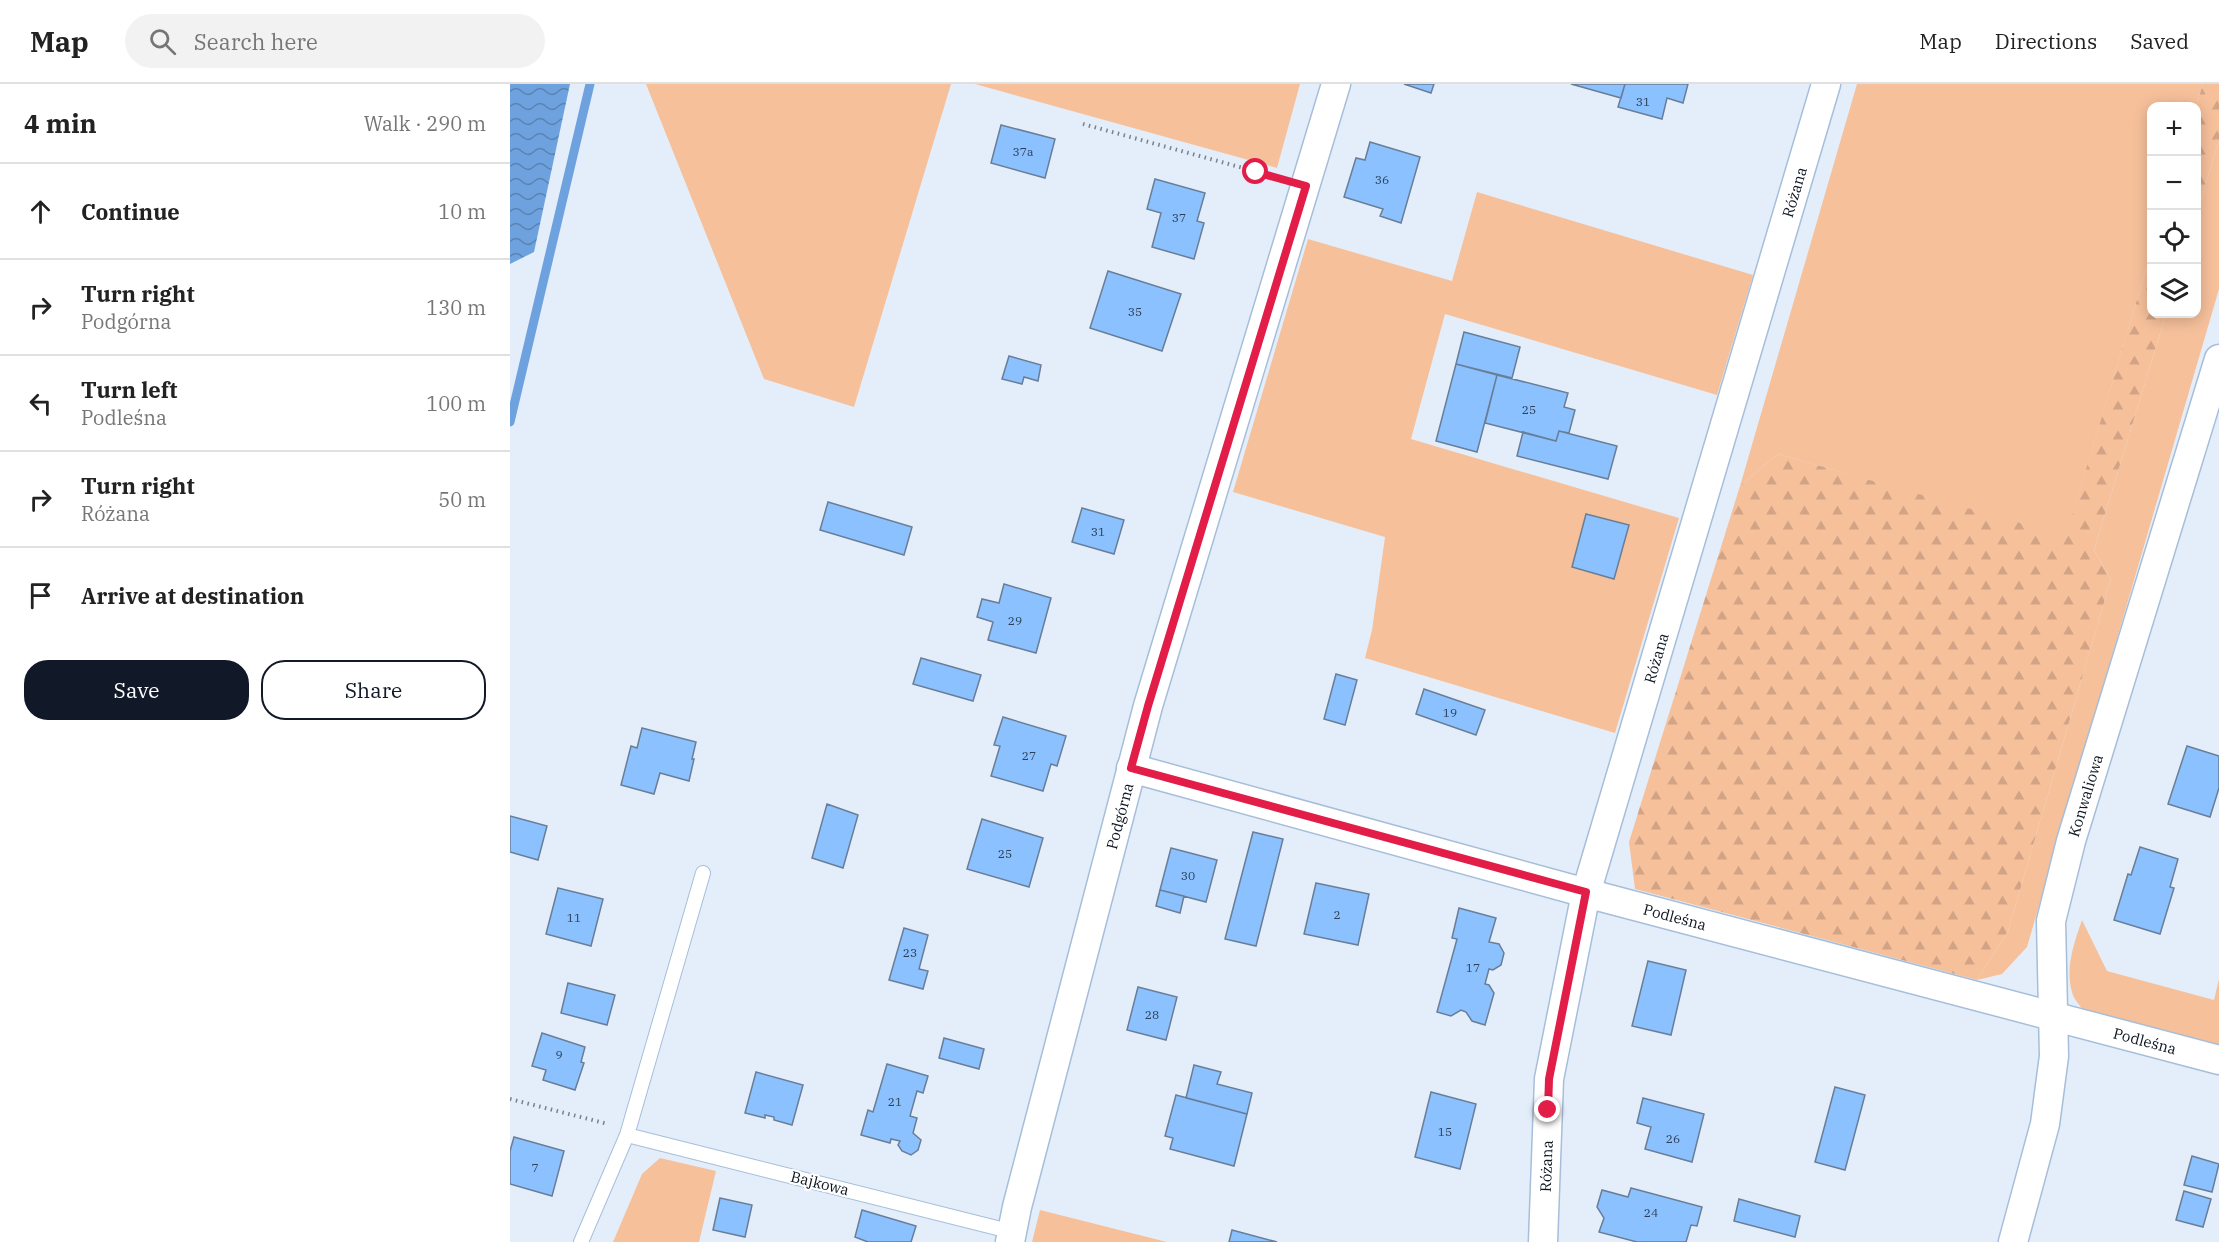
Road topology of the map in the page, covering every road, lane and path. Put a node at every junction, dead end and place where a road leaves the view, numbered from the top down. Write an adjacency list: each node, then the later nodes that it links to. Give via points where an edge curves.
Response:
1 (1336, 84): 4 (street, Podgórna)
2 (1826, 84): 8 (street, Różana)
3 (1083, 124): 4 (path)
4 (1306, 186): 6 (street, Podgórna)
5 (2219, 359): 9 (street, Konwaliowa, via 2071,841 2051,921)
6 (1131, 768): 8 (street, Podleśna); 13 (street, Podgórna)
7 (703, 873): 12 (lane)
8 (1586, 892): 9 (street, Podleśna); 15 (street, Różana, via 1549,1079)
9 (2053, 1015): 10 (street, Podleśna); 16 (street, Konwaliowa, via 2054,1056 2045,1125)
10 (2219, 1060)
11 (510, 1100): 12 (path)
12 (627, 1132): 13 (lane, Bajkowa); 14 (lane)
13 (1012, 1237)
14 (581, 1242)
15 (1543, 1242)
16 (2013, 1242)

